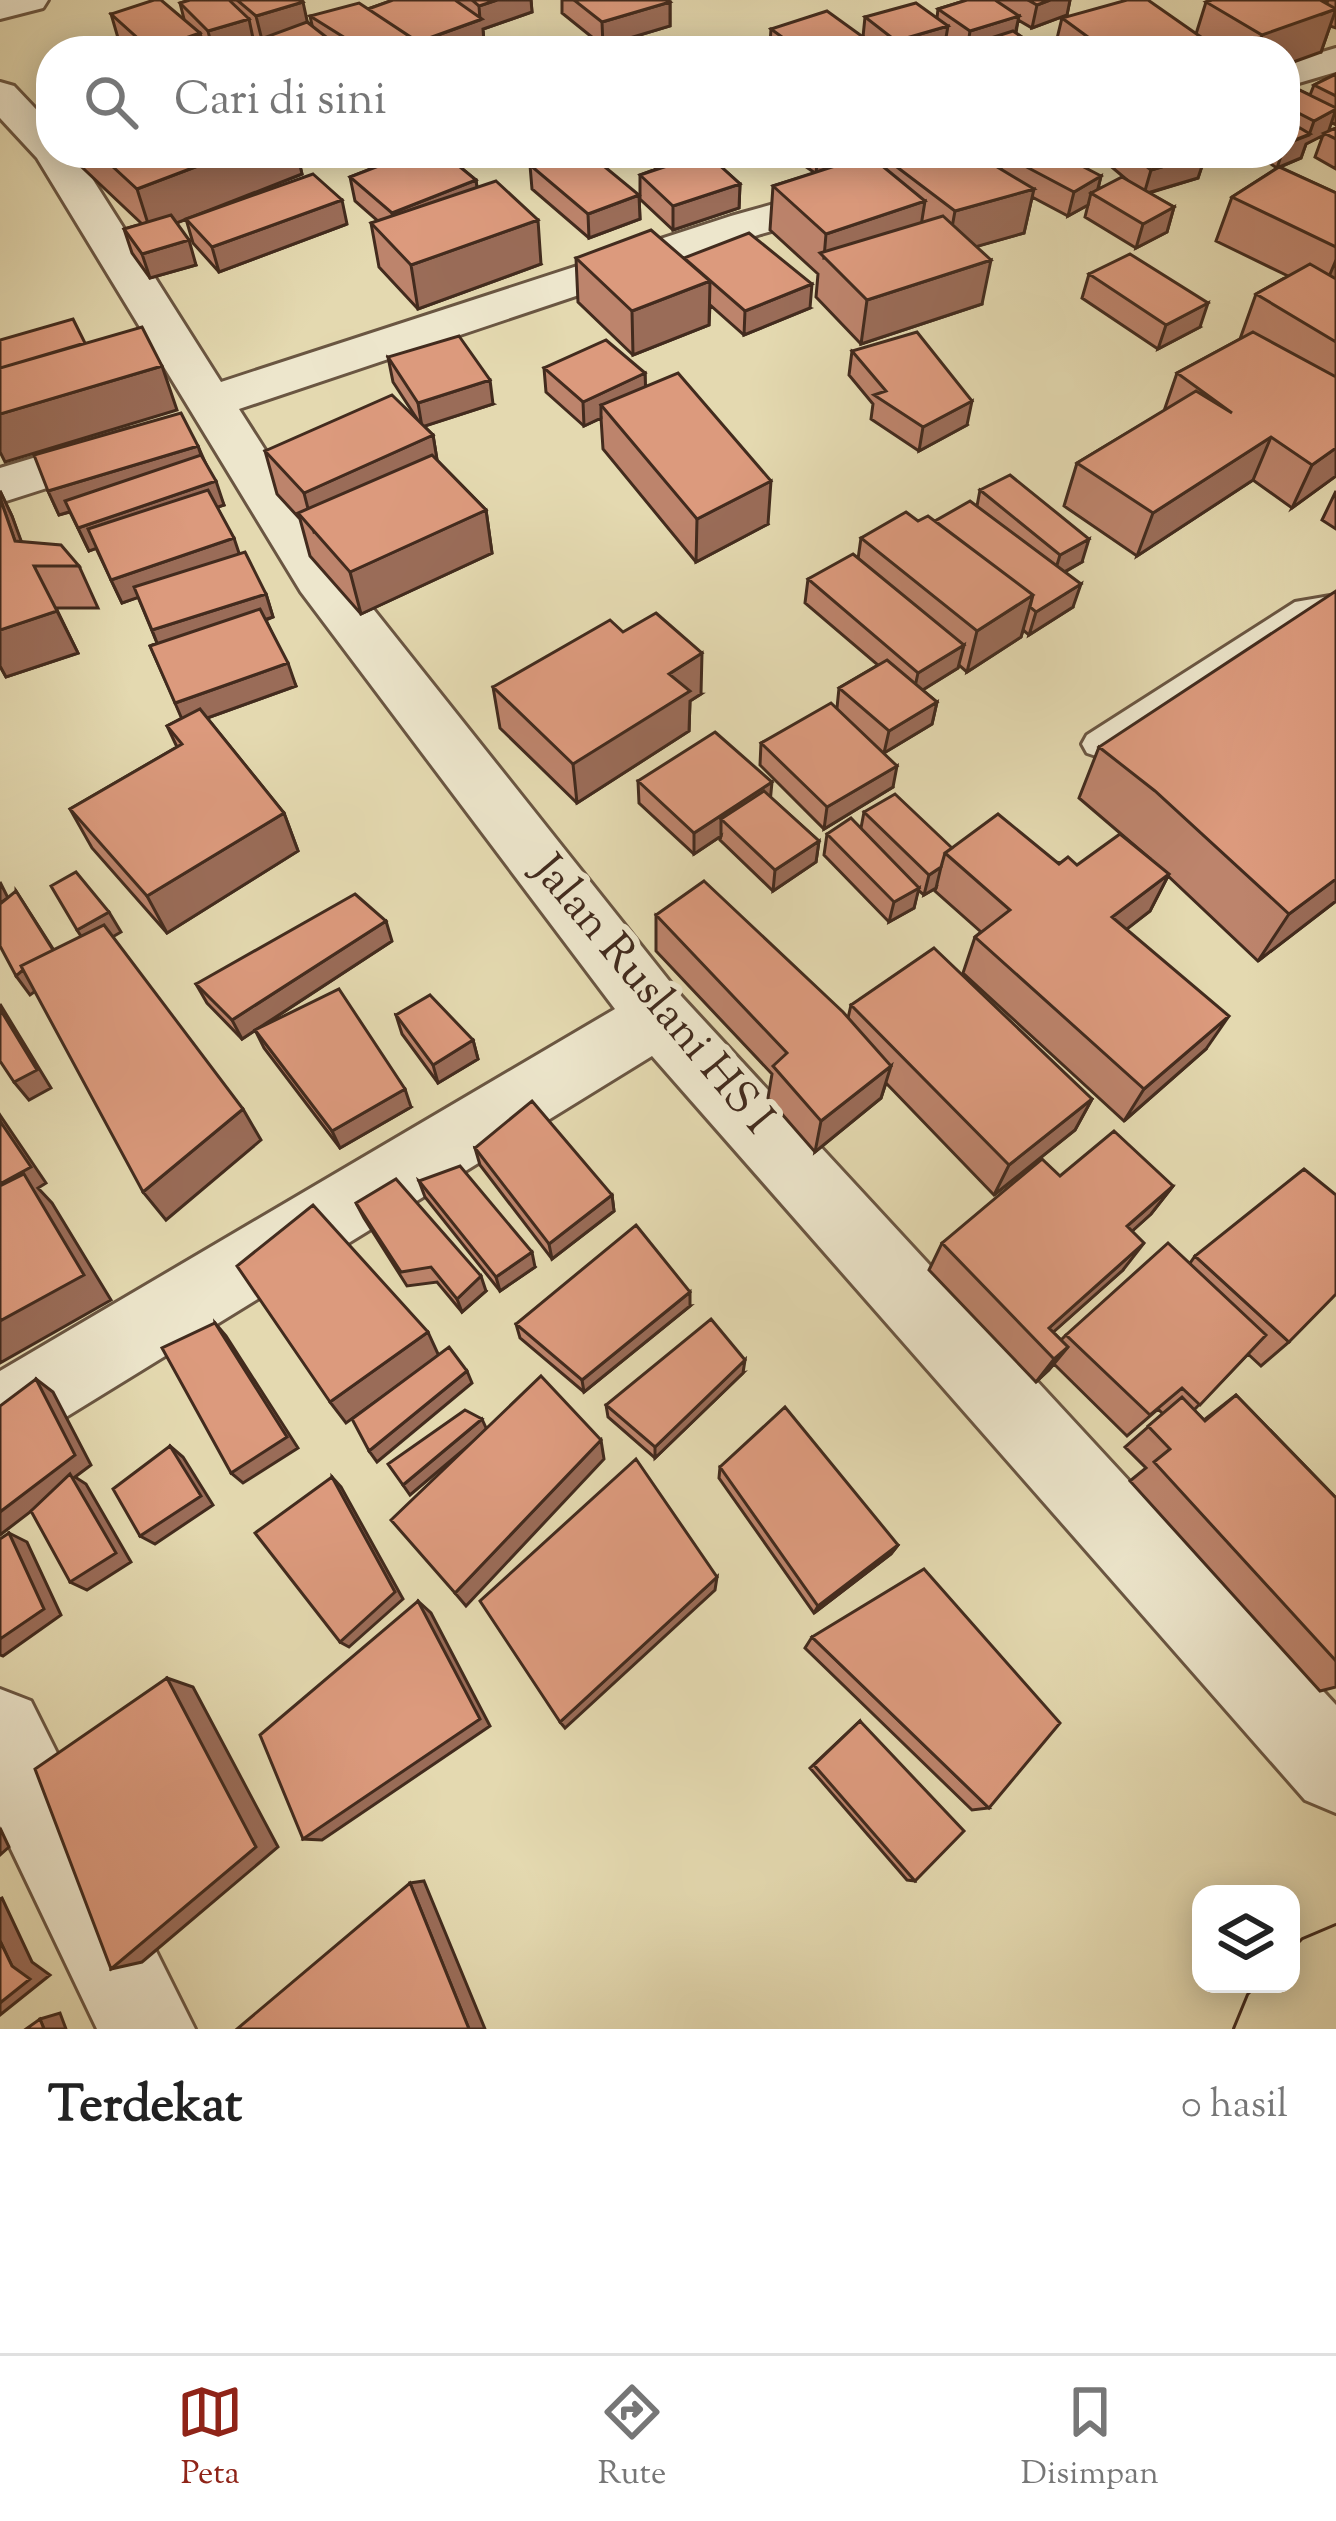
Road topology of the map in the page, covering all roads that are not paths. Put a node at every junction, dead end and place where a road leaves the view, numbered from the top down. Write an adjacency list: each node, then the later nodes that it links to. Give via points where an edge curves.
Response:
1 (30, 0): 2 (street)
2 (0, 8)
3 (1336, 60): 4 (street)
4 (1300, 71)
5 (0, 94): 6 (street, Jalan Ruslani HS I)
6 (36, 144)
7 (53, 168): 9 (street, Jalan Ruslani HS I)
8 (949, 168): 9 (street, via 746,225)
9 (213, 409): 10 (street); 13 (street, Jalan Ruslani HS I, via 320,579)
10 (0, 486)
11 (1336, 606): 12 (lane, via 1306,610)
12 (1099, 744)
13 (659, 1017): 14 (street); 16 (street, Jalan Ruslani HS I)
14 (0, 1414)
15 (0, 1732): 18 (street)
16 (1336, 1769)
17 (1336, 1973): 19 (highway)
18 (147, 2029)
19 (1283, 2029)

